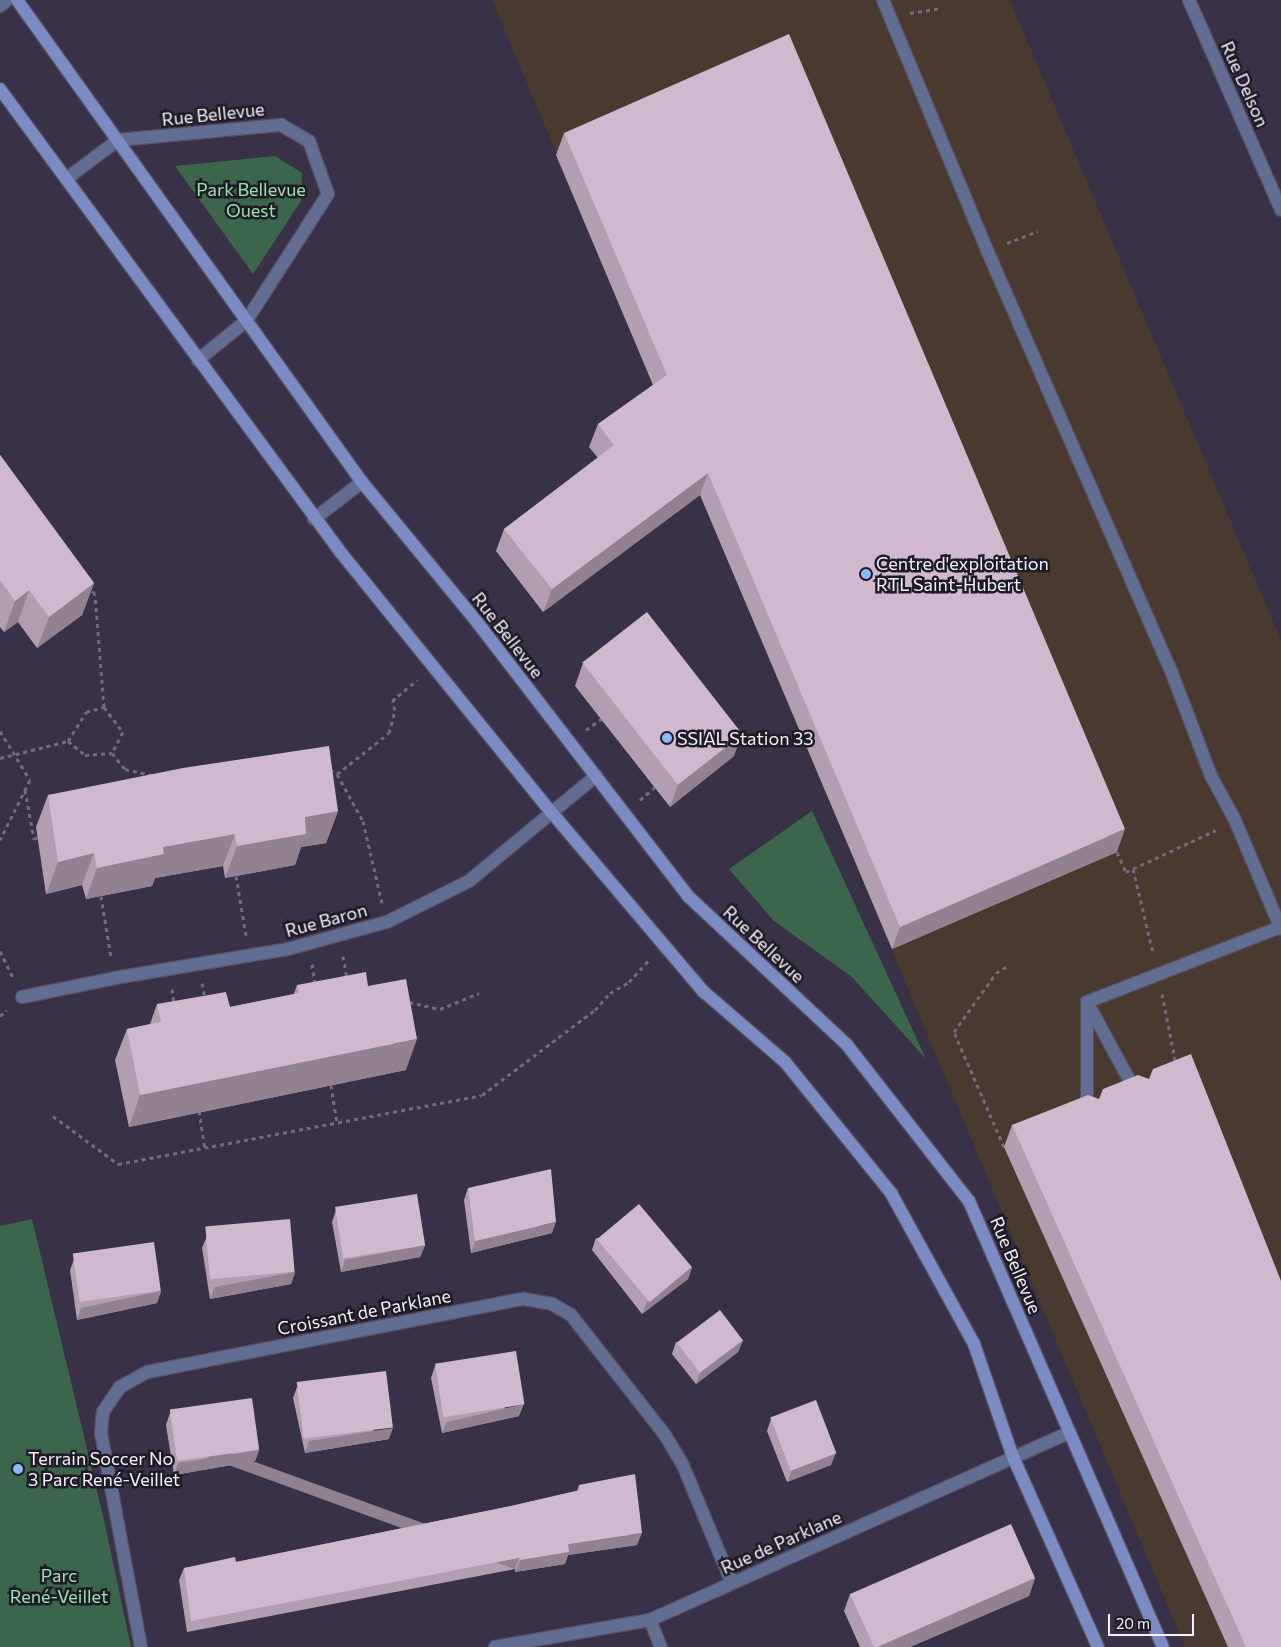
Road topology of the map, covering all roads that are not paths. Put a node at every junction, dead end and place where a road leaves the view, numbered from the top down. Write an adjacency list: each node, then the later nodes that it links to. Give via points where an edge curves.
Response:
1 (7, 0): 5 (street)
2 (17, 0): 7 (street, Rue Bellevue)
3 (883, 0): 16 (street, via 1170,668 1210,776 1235,820)
4 (1189, 0): 9 (street, Rue Delson)
5 (0, 6)
6 (0, 89): 8 (street)
7 (118, 140): 8 (street); 10 (street, Rue Bellevue); 10 (street, Rue Bellevue, via 281,125 308,141 328,194)
8 (66, 178): 11 (street)
9 (1281, 210)
10 (246, 321): 11 (street, Rue Bellevue); 12 (street, Rue Bellevue)
11 (198, 360): 13 (street)
12 (362, 482): 13 (street); 14 (street, Rue Bellevue, via 477,622)
13 (314, 519): 15 (street)
14 (596, 776): 15 (street, Rue Baron); 21 (street, Rue Bellevue, via 689,897 847,1045 969,1201)
15 (552, 813): 17 (street, Rue Baron, via 468,881 387,922 309,944); 22 (street, via 704,992 785,1062 891,1192 974,1344)
16 (1281, 928): 18 (street)
17 (22, 997)
18 (1086, 1002): 19 (street); 20 (street)
19 (1137, 1094)
20 (1087, 1114)
21 (1070, 1432): 22 (street, Rue de Parklane); 29 (street, Rue Bellevue)
22 (1013, 1457): 23 (street, Rue de Parklane); 28 (street)
23 (732, 1583): 24 (street, Rue de Parklane); 25 (street, Croissant de Parklane, via 682,1463 665,1435 571,1315 552,1304 524,1300 147,1372 120,1386 103,1412 101,1433)
24 (650, 1620): 26 (street, Rue de Parklane); 27 (street)
25 (141, 1647)
26 (495, 1647)
27 (661, 1647)
28 (1098, 1647)
29 (1163, 1647)

